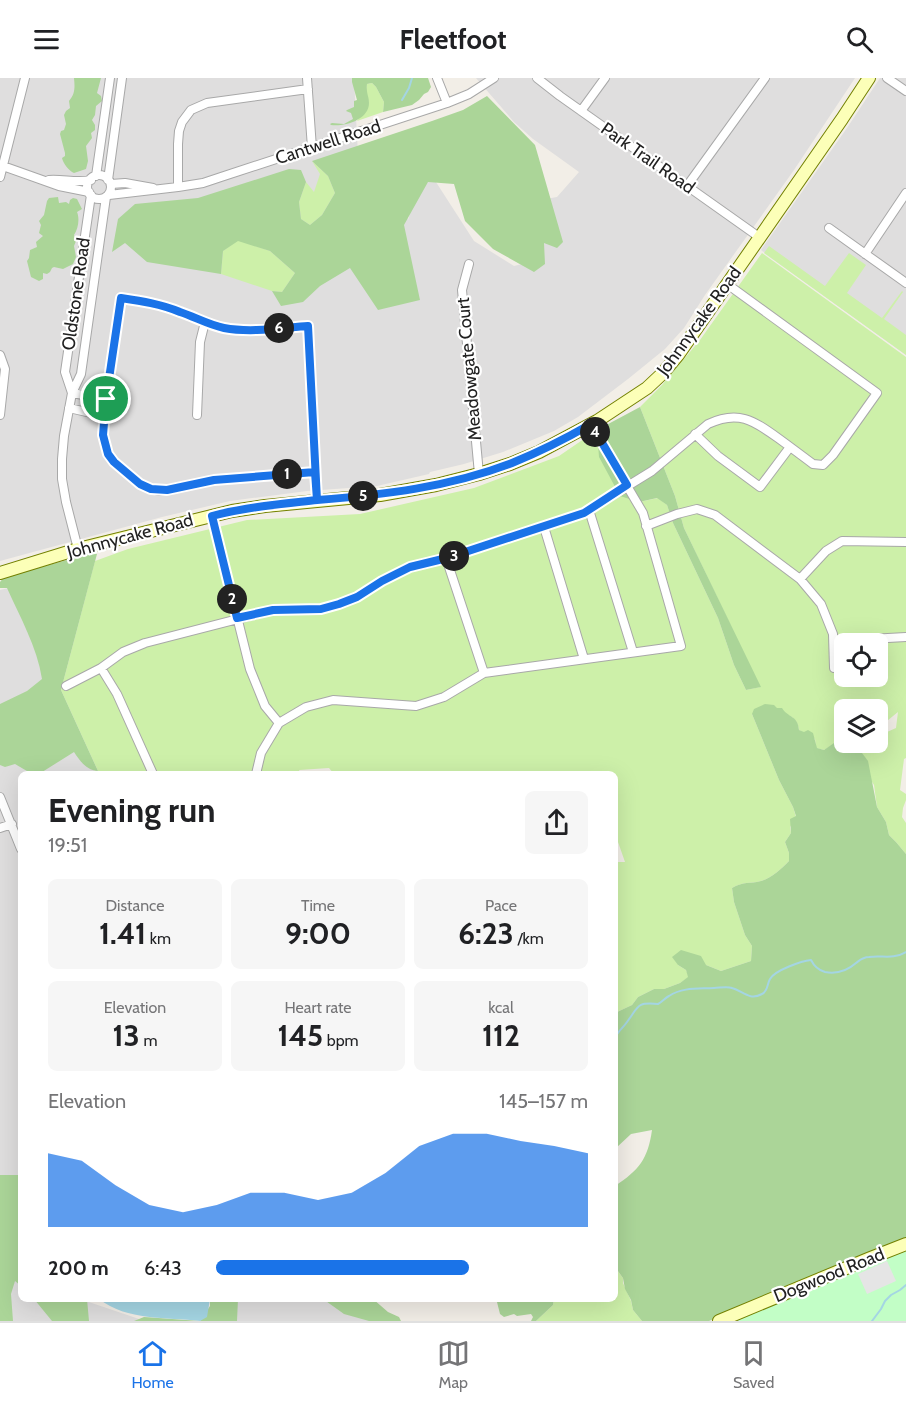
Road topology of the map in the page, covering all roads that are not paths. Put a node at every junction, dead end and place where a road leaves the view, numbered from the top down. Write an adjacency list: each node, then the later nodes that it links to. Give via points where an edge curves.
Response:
1 (25, 78): 17 (street)
2 (110, 78): 19 (street)
3 (122, 78): 21 (street)
4 (307, 78): 12 (street)
5 (437, 78): 14 (street)
6 (494, 78): 14 (street, Cantwell Road)
7 (537, 78): 15 (street, Park Trail Road)
8 (604, 78): 15 (street)
9 (765, 78): 22 (street)
10 (869, 78): 29 (street, Johnnycake Road)
11 (887, 78): 13 (street)
12 (308, 89): 16 (street); 23 (street, via 207,103 191,110 179,130)
13 (906, 91)
14 (447, 103): 16 (street, Cantwell Road)
15 (581, 111): 22 (street, Park Trail Road)
16 (312, 148): 23 (street, Cantwell Road, via 203,183)
17 (1, 166): 18 (street); 20 (street)
18 (0, 177)
19 (94, 178): 20 (street, via 82,182); 21 (street, via 103,176); 26 (street, via 88,184)
20 (45, 180): 26 (street)
21 (109, 182): 24 (street, Cantwell Road); 27 (street)
22 (687, 186): 29 (street, Park Trail Road)
23 (178, 187): 24 (street, Cantwell Road)
24 (157, 189): 27 (street, Cantwell Road)
25 (906, 193): 30 (street)
26 (90, 194): 27 (street, via 98,199); 36 (street, Oldstone Road, via 65,372)
27 (107, 196): 36 (street, Oldstone Road, via 81,374)
28 (829, 228): 30 (street)
29 (759, 237): 33 (street, Johnnycake Road)
30 (865, 254): 32 (street)
31 (469, 264): 46 (street, Meadowgate Court, via 462,290)
32 (906, 283)
33 (727, 285): 42 (street, Johnnycake Road, via 663,373 625,404); 44 (street, via 877,393 823,465 813,464)
34 (205, 322): 37 (street, via 160,305 121,298); 40 (street, via 200,342); 45 (street, via 240,330 308,326)
35 (0, 355): 39 (street, via 5,369)
36 (72, 393): 37 (street); 38 (street, Oldstone Road)
37 (106, 399): 41 (street)
38 (69, 408): 41 (street); 54 (street, Oldstone Road, via 62,479)
39 (0, 415)
40 (196, 415)
41 (104, 416): 45 (street, via 108,454 140,484 151,489)
42 (591, 424): 46 (street, Johnnycake Road, via 539,452); 47 (street)
43 (695, 434): 44 (street, via 718,419 737,417 758,423); 44 (street, via 760,487); 47 (street, via 652,471)
44 (790, 447)
45 (315, 472): 48 (street)
46 (479, 474): 48 (street, Johnnycake Road, via 380,495)
47 (627, 485): 49 (street); 51 (street)
48 (317, 500): 50 (street, Johnnycake Road)
49 (589, 510): 52 (street); 62 (street)
50 (212, 516): 54 (street, Johnnycake Road); 58 (street)
51 (646, 526): 57 (street, via 697,509 715,515); 62 (street, via 681,646)
52 (544, 527): 55 (street); 63 (street)
53 (906, 542): 57 (street, via 842,541 826,551)
54 (78, 549): 56 (street, Johnnycake Road)
55 (447, 558): 58 (street, via 410,567 339,604 321,609 273,610); 65 (street)
56 (0, 573)
57 (800, 579): 61 (street, via 820,604)
58 (237, 618): 64 (street, via 145,642); 67 (street, via 250,669 265,706)
59 (906, 638): 60 (street)
60 (888, 639)
61 (834, 641)
62 (633, 652): 63 (street)
63 (584, 659): 65 (street)
64 (101, 668): 66 (street); 68 (street)
65 (484, 673): 67 (street, via 444,697 416,705 333,700 306,707)
66 (66, 686)
67 (279, 723): 69 (street, via 261,753)
68 (152, 771)
69 (257, 771)
70 (0, 796): 71 (street)
71 (12, 824): 72 (street); 73 (street)
72 (0, 828)
73 (18, 841)
74 (906, 1245): 75 (street, Dogwood Road)
75 (719, 1321)

